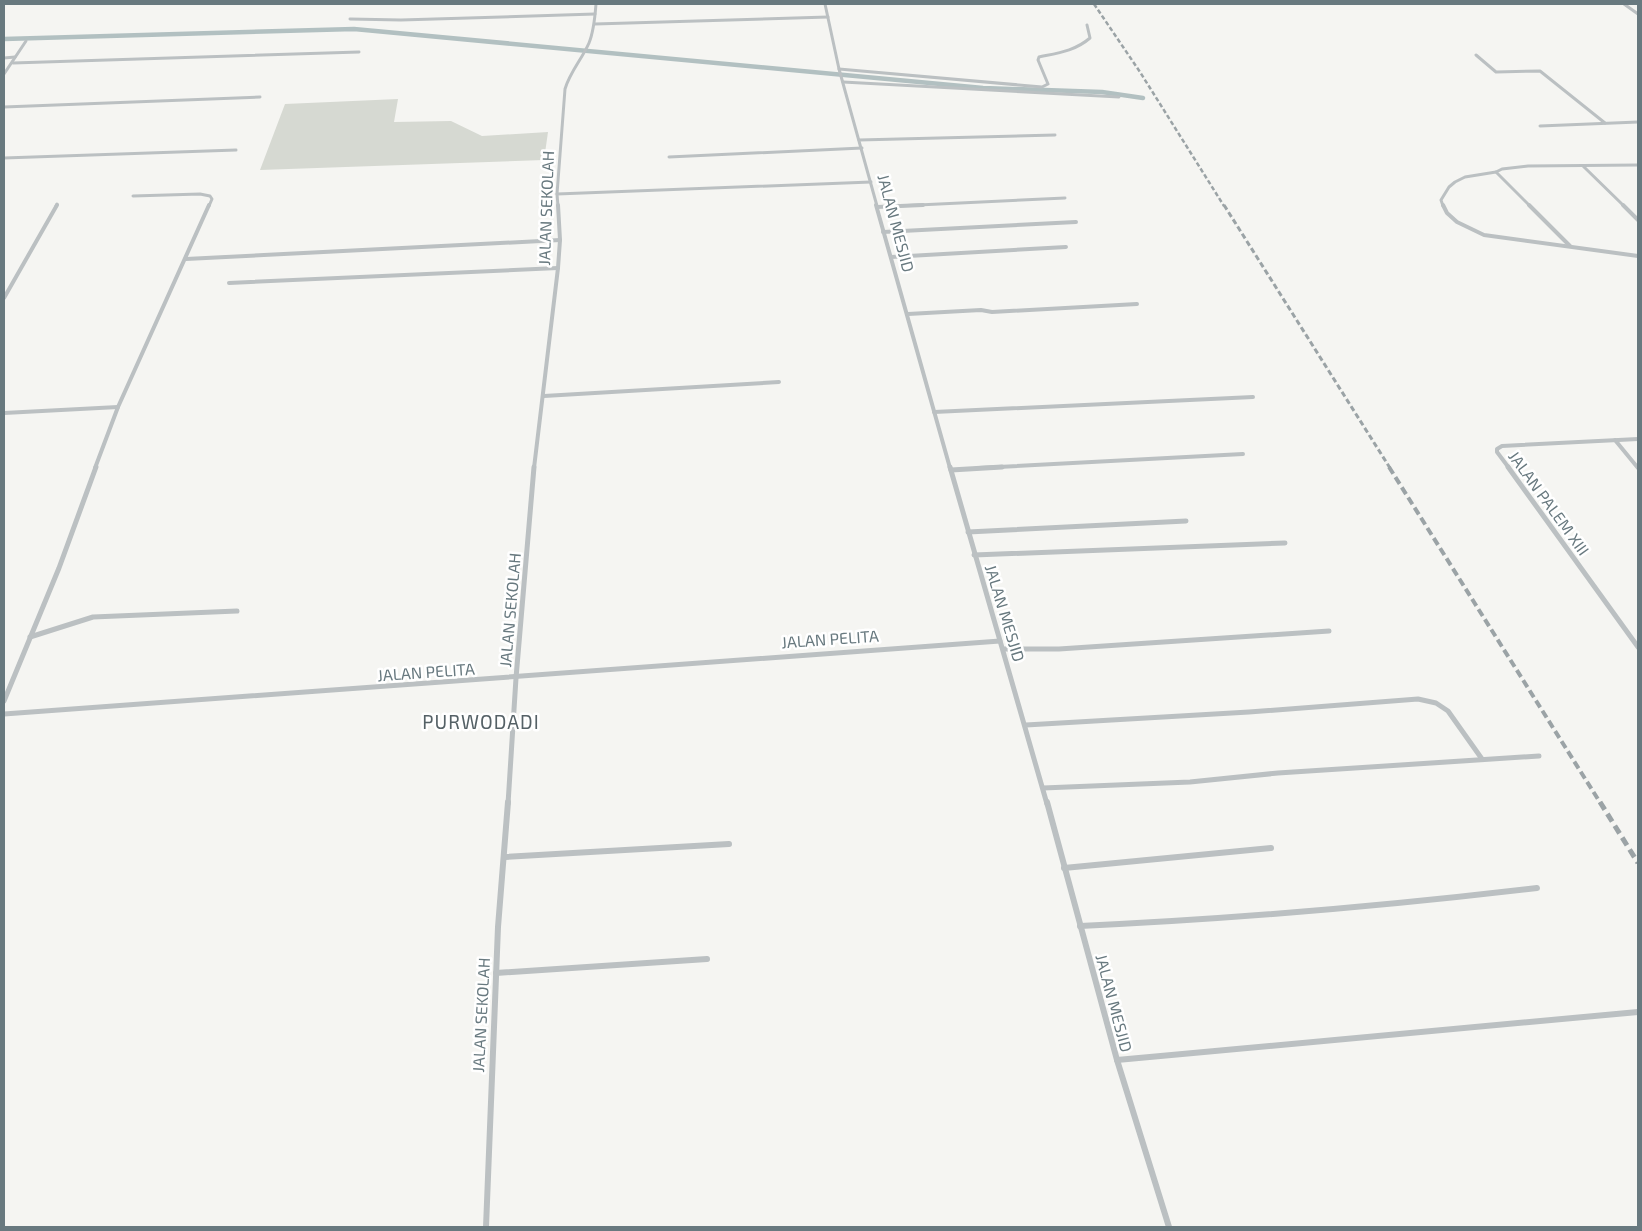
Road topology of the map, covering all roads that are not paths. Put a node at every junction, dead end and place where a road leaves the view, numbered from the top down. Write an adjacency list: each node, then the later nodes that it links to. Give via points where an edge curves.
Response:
1 (596, 4): 4 (street, JALAN SEKOLAH)
2 (825, 4): 6 (street, JALAN MESJID)
3 (1624, 4): 5 (street)
4 (596, 14): 7 (street); 8 (street, JALAN SEKOLAH)
5 (1638, 14)
6 (828, 17): 8 (street); 16 (street, JALAN MESJID)
7 (350, 20)
8 (595, 24): 35 (street, JALAN SEKOLAH, via 588,46 566,82)
9 (1087, 25): 16 (street, via 1090,38 1086,42 1069,52 1038,57 1048,84 1042,86)
10 (26, 41): 13 (street)
11 (359, 52): 15 (street)
12 (1476, 55): 23 (street, via 1496,72 1540,71)
13 (15, 57): 14 (street); 15 (street)
14 (4, 58)
15 (13, 63): 17 (street)
16 (840, 71): 18 (street, JALAN MESJID)
17 (4, 74)
18 (843, 80): 20 (street); 26 (street, JALAN MESJID)
19 (260, 97): 21 (street)
20 (1119, 97)
21 (4, 107)
22 (1638, 122): 23 (street)
23 (1605, 123): 24 (street)
24 (1540, 126)
25 (1055, 135): 26 (street)
26 (859, 140): 27 (street, JALAN MESJID)
27 (862, 148): 29 (street); 34 (street, JALAN MESJID)
28 (236, 150): 30 (street)
29 (669, 157)
30 (4, 158)
31 (1638, 165): 32 (street)
32 (1582, 166): 33 (street, via 1521,166); 40 (street)
33 (1496, 172): 44 (street); 44 (street, via 1471,176 1449,187 1441,200 1445,211 1460,224 1484,235)
34 (871, 182): 35 (street); 39 (street, JALAN MESJID)
35 (557, 194): 43 (street, JALAN SEKOLAH)
36 (133, 196): 48 (street, via 210,196 209,208)
37 (1065, 198): 39 (street)
38 (57, 204): 51 (street)
39 (876, 207): 42 (street, JALAN MESJID)
40 (1638, 220)
41 (1076, 222): 42 (street)
42 (883, 232): 47 (street, JALAN MESJID)
43 (560, 240): 48 (street); 49 (street, JALAN SEKOLAH)
44 (1570, 246): 46 (street)
45 (1066, 247): 47 (street)
46 (1638, 256)
47 (891, 258): 53 (street, JALAN MESJID)
48 (186, 259): 57 (street)
49 (558, 268): 50 (street); 55 (street, JALAN SEKOLAH)
50 (229, 283)
51 (4, 298)
52 (1137, 304): 53 (street)
53 (908, 314): 58 (street, JALAN MESJID)
54 (779, 382): 55 (street)
55 (544, 396): 75 (street, JALAN SEKOLAH, via 535,456)
56 (1253, 397): 58 (street)
57 (118, 407): 59 (street); 71 (street)
58 (934, 412): 64 (street, JALAN MESJID)
59 (4, 413)
60 (1638, 439): 61 (street)
61 (1615, 440): 63 (street); 73 (street, JALAN PALEM XIII, via 1502,446 1497,448 1497,452)
62 (1243, 454): 64 (street)
63 (1638, 468)
64 (951, 470): 66 (street, JALAN MESJID)
65 (1186, 521): 66 (street)
66 (968, 532): 68 (street, JALAN MESJID)
67 (1285, 543): 68 (street)
68 (974, 554): 72 (street, JALAN MESJID)
69 (237, 611): 71 (street, via 93,617)
70 (1329, 631): 74 (street, via 1059,649)
71 (30, 637): 76 (street)
72 (1000, 640): 74 (street, JALAN MESJID); 75 (street, JALAN PELITA)
73 (1637, 644)
74 (1004, 649): 80 (street, JALAN MESJID)
75 (516, 678): 79 (street, JALAN PELITA); 86 (street, JALAN SEKOLAH)
76 (11, 681): 77 (street); 78 (street)
77 (4, 682)
78 (4, 701)
79 (4, 714)
80 (1026, 725): 82 (street, via 1418,699 1436,703 1448,711); 83 (street, JALAN MESJID)
81 (1539, 756): 82 (street)
82 (1482, 760): 83 (street, via 1190,782)
83 (1043, 788): 87 (street, JALAN MESJID)
84 (729, 844): 86 (street)
85 (1271, 848): 87 (street)
86 (505, 857): 91 (street, JALAN SEKOLAH)
87 (1064, 868): 89 (street, JALAN MESJID)
88 (1537, 888): 89 (street, via 1390,904)
89 (1080, 926): 93 (street, JALAN MESJID)
90 (707, 959): 91 (street)
91 (496, 973): 94 (street, JALAN SEKOLAH)
92 (1638, 1012): 93 (street)
93 (1117, 1060): 95 (street, JALAN MESJID)
94 (486, 1227)
95 (1169, 1227)

